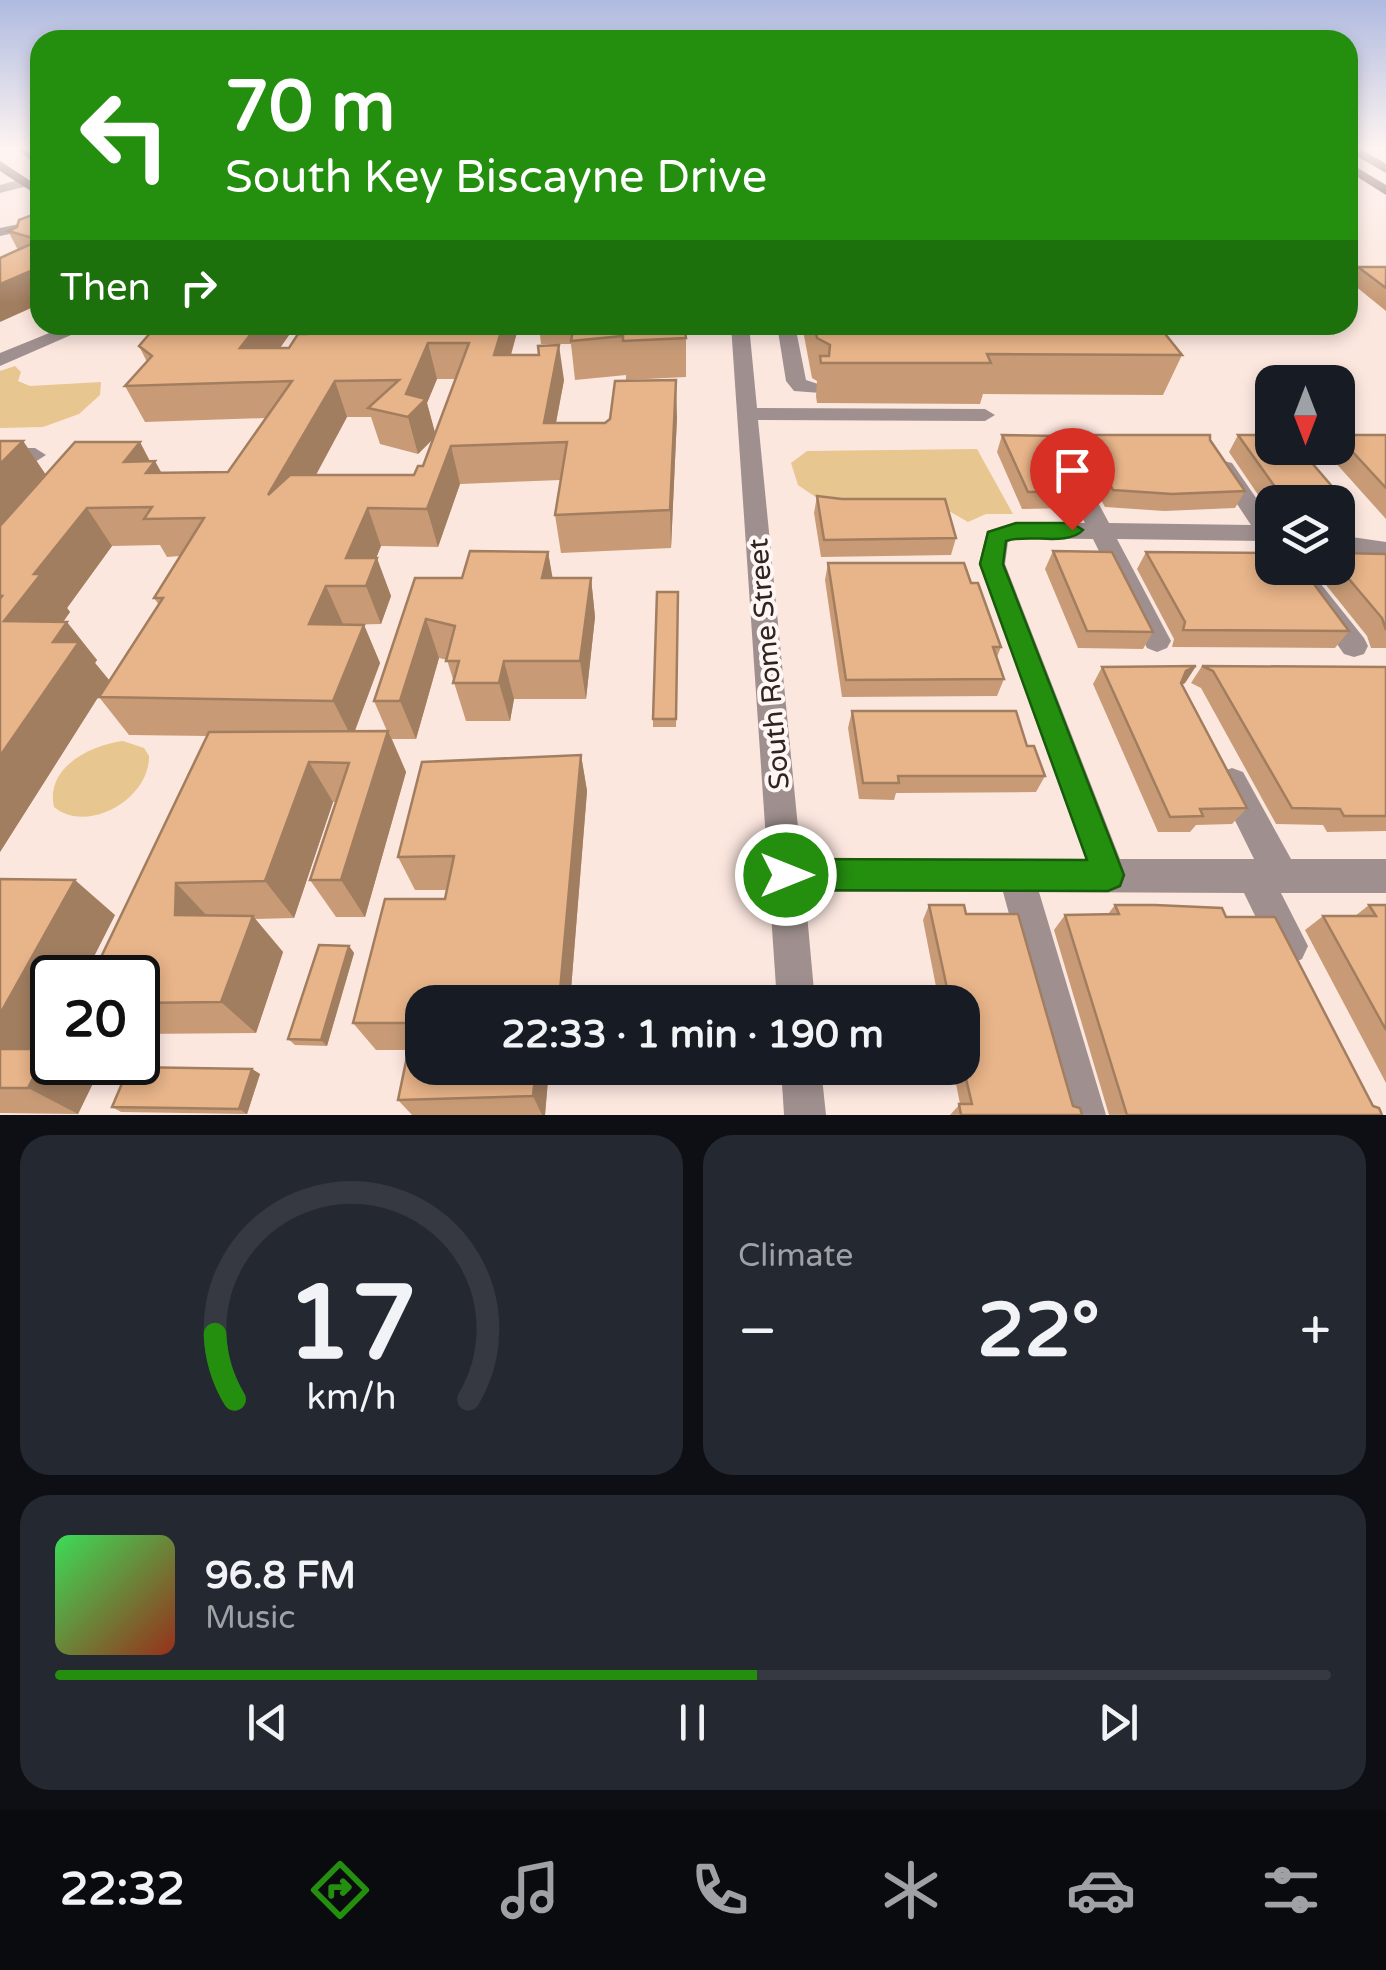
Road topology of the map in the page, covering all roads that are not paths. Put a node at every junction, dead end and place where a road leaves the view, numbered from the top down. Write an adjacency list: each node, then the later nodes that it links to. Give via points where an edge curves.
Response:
1 (30, 226): 2 (street)
2 (0, 232)
3 (30, 333): 7 (street)
4 (61, 335): 8 (street)
5 (741, 335): 10 (street, South Rome Street)
6 (788, 335): 9 (street, via 796,381)
7 (0, 345)
8 (0, 360)
9 (814, 388)
10 (748, 414): 11 (street); 25 (street, South Rome Street)
11 (986, 415)
12 (0, 454): 13 (street)
13 (36, 455)
14 (1215, 455): 16 (street)
15 (1063, 456): 17 (street)
16 (1255, 511)
17 (1101, 531): 18 (street); 22 (street); 27 (street, via 1016,530 985,557 1031,712)
18 (1255, 534)
19 (1355, 545): 20 (street)
20 (1386, 550)
21 (1308, 585): 23 (street)
22 (1157, 641)
23 (1354, 646)
24 (1215, 750): 28 (street)
25 (786, 875): 26 (street); 31 (street, South Rome Street)
26 (1016, 875): 27 (street); 34 (street)
27 (1108, 875): 28 (street)
28 (1268, 876): 29 (street); 30 (street)
29 (1386, 876)
30 (1306, 978)
31 (795, 985)
32 (802, 1085): 33 (street)
33 (805, 1115)
34 (1085, 1115)

